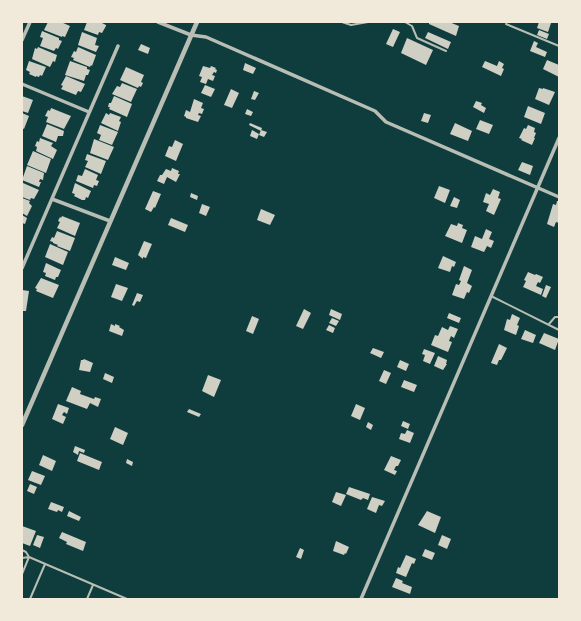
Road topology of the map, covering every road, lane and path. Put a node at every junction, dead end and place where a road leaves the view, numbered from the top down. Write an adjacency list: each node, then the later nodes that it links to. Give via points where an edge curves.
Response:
1 (30, 22): 9 (street)
2 (158, 22): 8 (street)
3 (197, 22): 8 (street)
4 (342, 22): 5 (lane, via 351,25)
5 (368, 22)
6 (405, 22): 12 (lane, via 412,26 417,38)
7 (506, 24): 11 (lane)
8 (191, 35): 16 (street, via 206,37 375,110 386,122); 19 (street)
9 (22, 40)
10 (118, 46): 14 (street)
11 (559, 46)
12 (446, 51)
13 (22, 84): 14 (street)
14 (89, 112): 18 (street)
15 (559, 138): 16 (street)
16 (538, 188): 17 (street); 21 (street)
17 (559, 197)
18 (52, 199): 19 (street); 20 (street)
19 (110, 220): 25 (street)
20 (22, 268)
21 (491, 296): 23 (lane); 35 (street)
22 (559, 316): 23 (lane)
23 (549, 324): 24 (lane)
24 (559, 330)
25 (22, 425)
26 (22, 550): 27 (lane)
27 (29, 557): 28 (lane); 29 (lane); 30 (lane)
28 (22, 558)
29 (45, 564): 31 (lane); 32 (lane)
30 (22, 574)
31 (93, 584): 33 (lane); 34 (lane)
32 (30, 599)
33 (87, 599)
34 (127, 599)
35 (361, 599)

